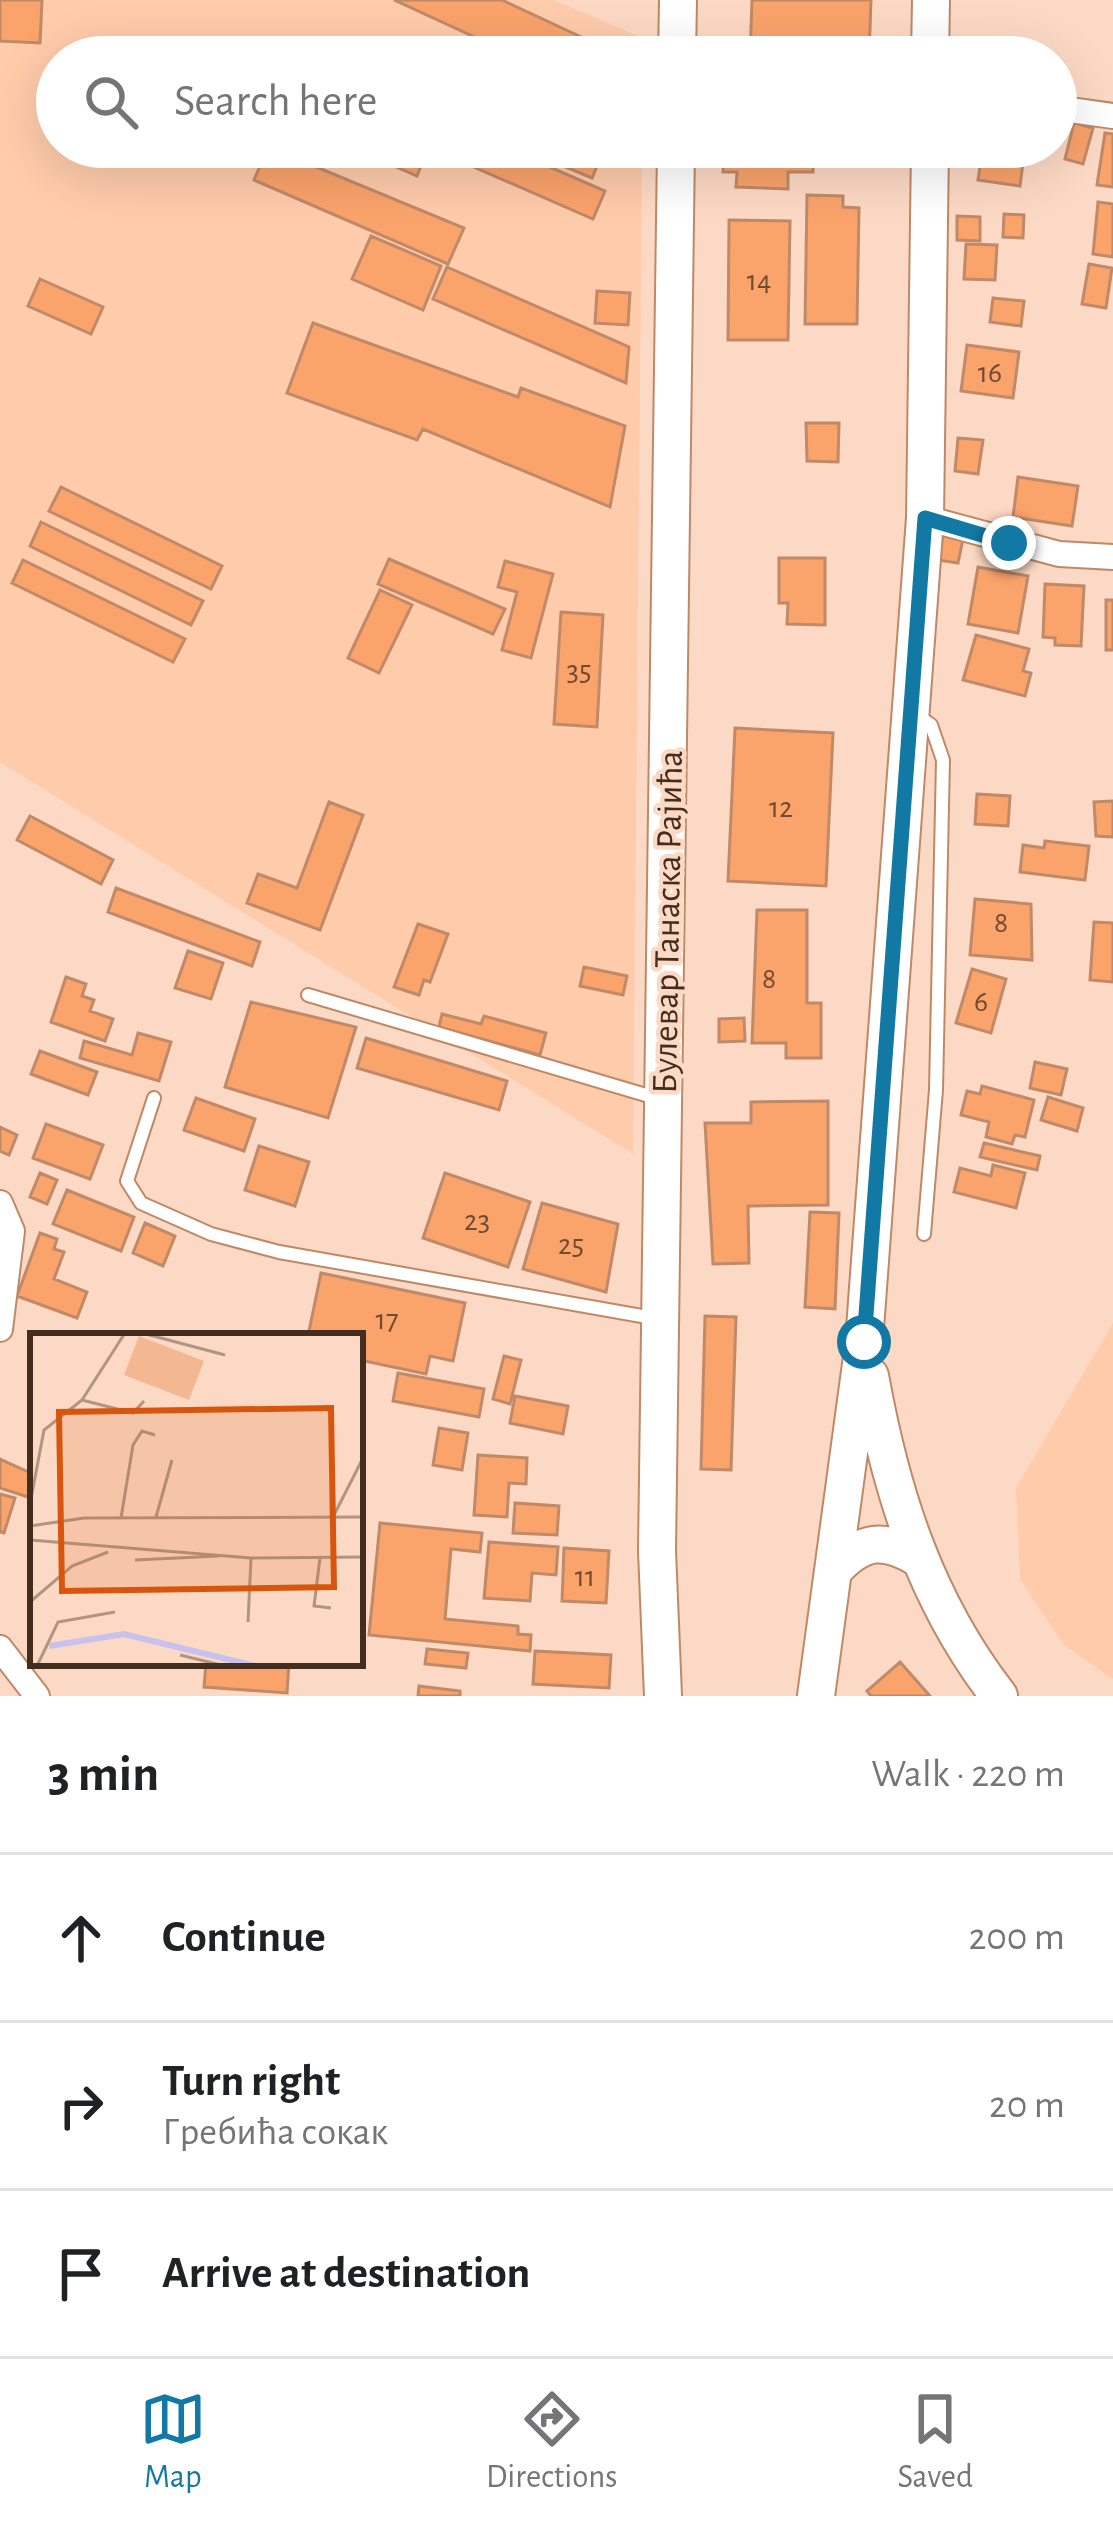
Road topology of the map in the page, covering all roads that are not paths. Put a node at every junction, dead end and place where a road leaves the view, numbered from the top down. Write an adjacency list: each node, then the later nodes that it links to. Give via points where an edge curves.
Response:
1 (931, 0): 4 (street)
2 (673, 1): 3 (street)
3 (676, 36)
4 (931, 36)
5 (1077, 111): 6 (street)
6 (1113, 116)
7 (676, 168): 14 (street, Булевар Танаска Рајића)
8 (930, 168): 9 (street)
9 (925, 518): 10 (street, via 1059,554); 11 (street)
10 (1113, 557)
11 (910, 712): 16 (lane, via 931,725 943,760 936,1090); 19 (street)
12 (308, 995): 14 (lane)
13 (154, 1098): 17 (lane, via 127,1181 141,1203 326,1262)
14 (663, 1100): 17 (street, Булевар Танаска Рајића)
15 (0, 1203): 18 (street, via 12,1232)
16 (924, 1234)
17 (661, 1320): 24 (street, Булевар Танаска Рајића)
18 (0, 1330)
19 (864, 1342): 20 (street, via 885,1457); 21 (street)
20 (918, 1558): 21 (street, via 895,1544 872,1543); 26 (street)
21 (835, 1569): 25 (street)
22 (0, 1648): 23 (street)
23 (37, 1696)
24 (663, 1696)
25 (816, 1696)
26 (999, 1696)

